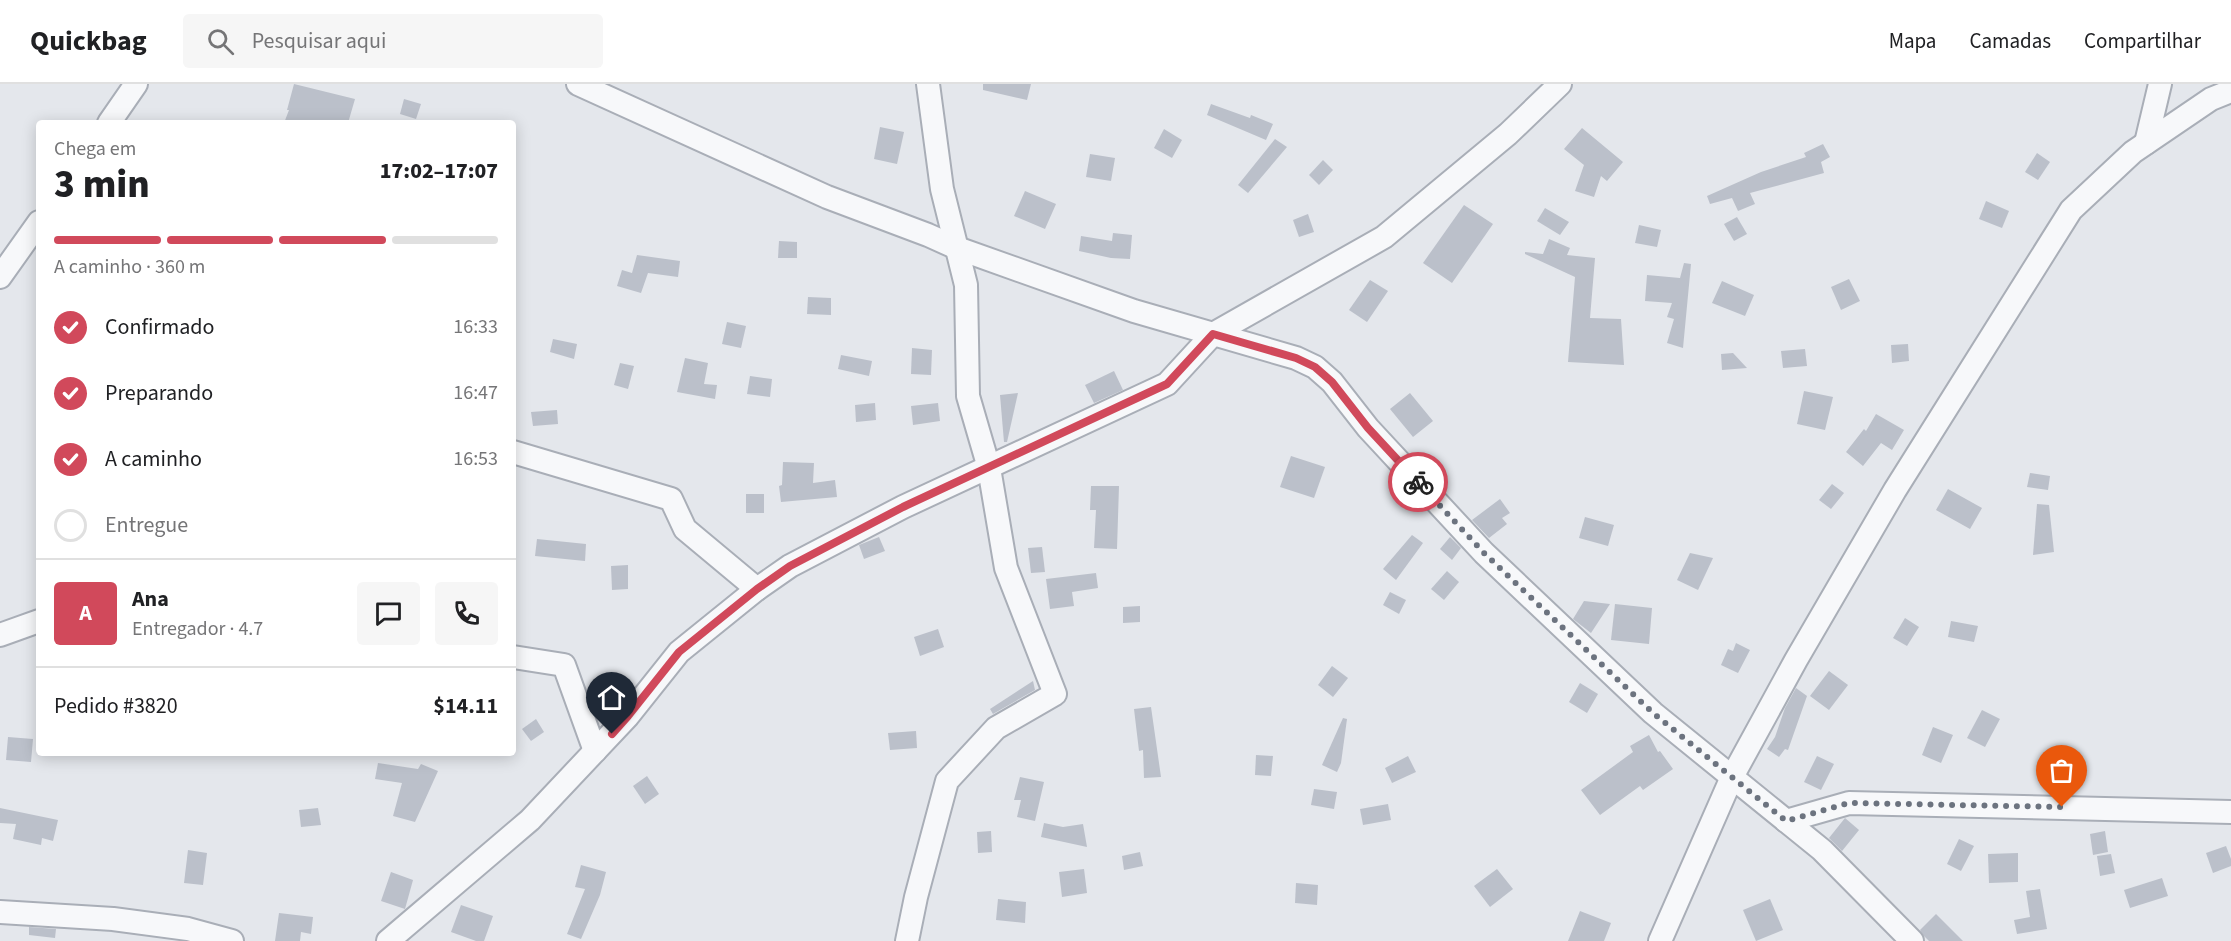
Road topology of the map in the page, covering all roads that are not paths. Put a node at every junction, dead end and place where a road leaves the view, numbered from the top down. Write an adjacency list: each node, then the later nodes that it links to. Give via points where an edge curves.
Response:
1 (136, 84): 7 (street)
2 (578, 84): 10 (street, via 827,196)
3 (928, 84): 10 (street, via 942,189)
4 (1560, 84): 12 (street, via 1508,134 1384,237)
5 (2160, 84): 8 (street)
6 (2231, 91): 8 (street, via 2211,99)
7 (111, 120)
8 (2146, 143): 20 (street, via 2071,210 1895,490)
9 (36, 226): 11 (street)
10 (957, 248): 12 (street, via 1134,311); 14 (street, via 966,285 968,396)
11 (0, 277)
12 (1213, 334): 14 (street, via 1167,384); 20 (street, via 1315,367 1484,553 1653,713)
13 (516, 453): 15 (street, via 671,499 685,529)
14 (989, 468): 15 (street, via 903,507 790,566); 26 (street, via 1006,568 1055,694 996,728 947,781)
15 (757, 589): 19 (street, via 679,652)
16 (36, 622): 17 (street)
17 (0, 635)
18 (516, 657): 19 (street, via 564,665)
19 (595, 751): 25 (street, via 530,820)
20 (1732, 777): 22 (street); 27 (street)
21 (2231, 812): 22 (street, via 1849,803)
22 (1786, 821): 28 (street, via 1822,850)
23 (0, 912): 24 (street, via 112,919 188,929)
24 (232, 941)
25 (388, 941)
26 (907, 941)
27 (1660, 941)
28 (1912, 941)

